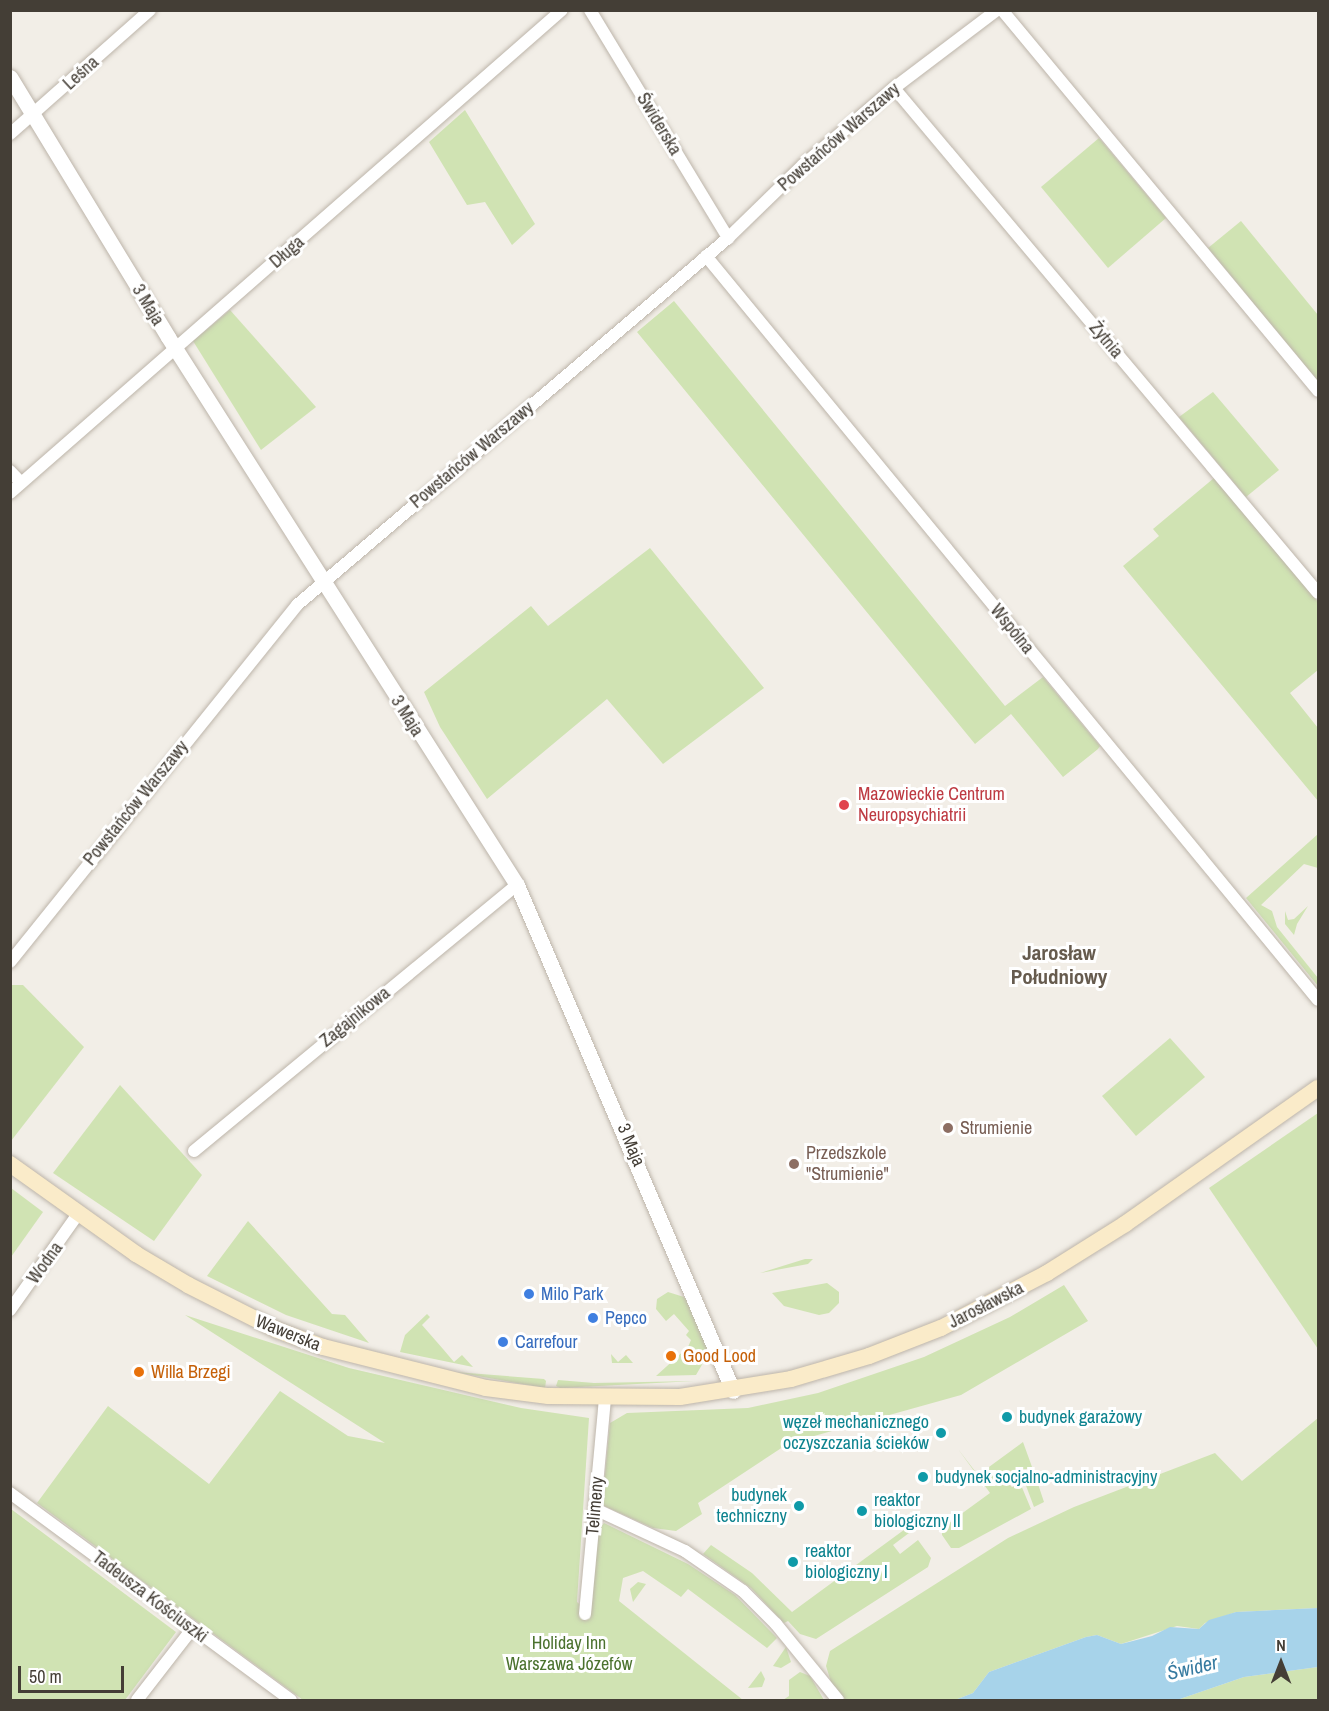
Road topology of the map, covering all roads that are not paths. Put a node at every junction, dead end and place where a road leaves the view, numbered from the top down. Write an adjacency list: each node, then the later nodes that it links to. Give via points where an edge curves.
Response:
1 (150, 10): 8 (street, Leśna)
2 (562, 10): 12 (street, Długa)
3 (590, 10): 10 (street, Świderska)
4 (997, 10): 7 (street, Powstańców Warszawy)
5 (1002, 10): 13 (street)
6 (10, 77): 8 (street, 3 Maja)
7 (894, 88): 10 (street, Powstańców Warszawy, via 803,165); 18 (street, Żytnia)
8 (33, 114): 9 (street, Leśna); 12 (street, 3 Maja)
9 (10, 134)
10 (728, 238): 11 (street, Powstańców Warszawy)
11 (706, 256): 17 (street, Powstańców Warszawy); 21 (street, Wspólna)
12 (177, 348): 15 (street, Długa); 17 (street, 3 Maja)
13 (1318, 391)
14 (10, 471): 15 (street)
15 (21, 483): 16 (street, Długa)
16 (10, 493)
17 (323, 583): 19 (street, 3 Maja); 20 (street, Powstańców Warszawy, via 278,625)
18 (1318, 593)
19 (517, 885): 23 (street, Zagajnikowa); 27 (street, 3 Maja)
20 (10, 962)
21 (1318, 1000)
22 (1318, 1088): 27 (main road, Jarosławska, via 1125,1224 997,1301 869,1356)
23 (194, 1152)
24 (10, 1164): 25 (main road, Wawerska)
25 (78, 1214): 26 (street, Wodna); 28 (main road, Wawerska, via 136,1254 226,1306 323,1347 486,1388)
26 (10, 1310)
27 (733, 1391): 28 (main road, Jarosławska)
28 (605, 1398): 30 (street, Telimeny)
29 (10, 1493): 32 (street, Tadeusza Kościuszki)
30 (595, 1509): 31 (street, Telimeny); 35 (street, via 685,1551 743,1592 776,1624)
31 (585, 1614)
32 (192, 1629): 33 (street); 34 (street, Tadeusza Kościuszki)
33 (137, 1701)
34 (291, 1701)
35 (838, 1701)

